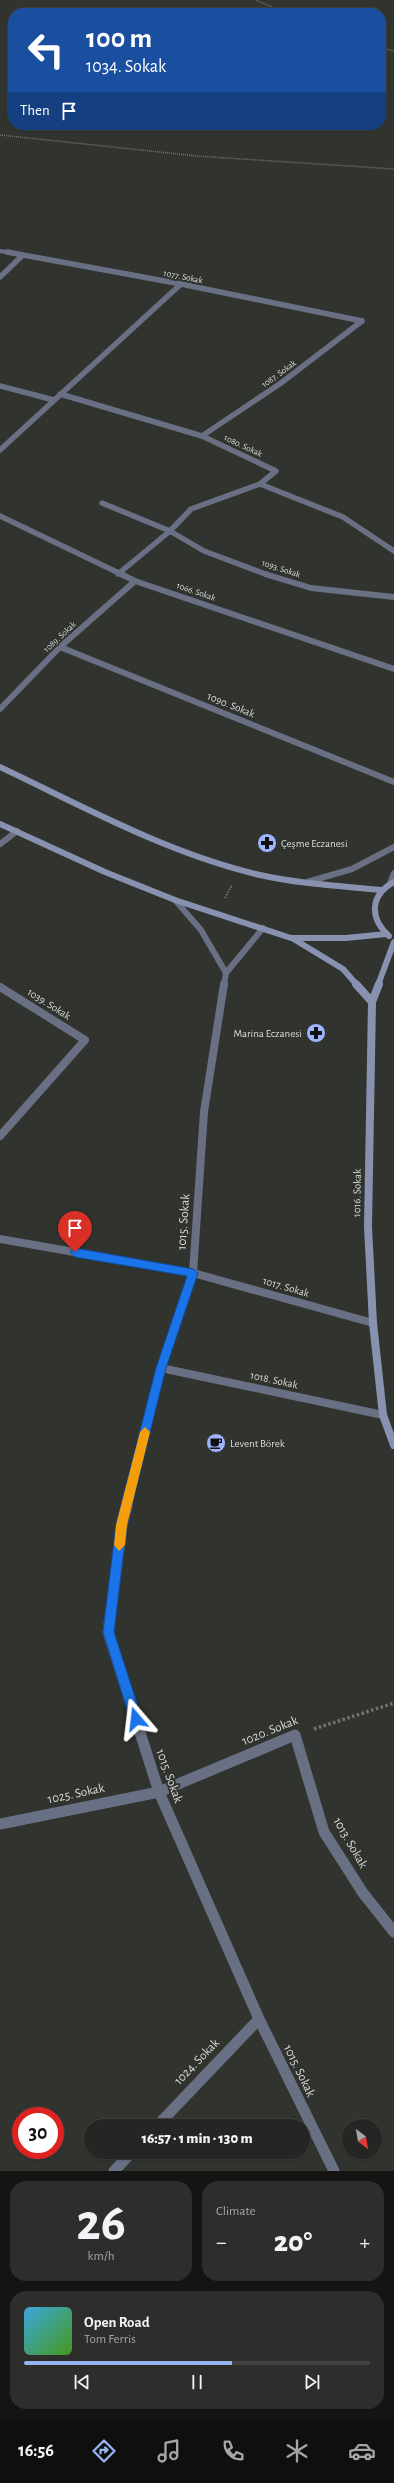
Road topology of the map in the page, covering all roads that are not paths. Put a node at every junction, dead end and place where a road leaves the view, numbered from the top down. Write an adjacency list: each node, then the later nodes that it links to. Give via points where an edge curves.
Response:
1 (0, 251): 2 (street, 1077. Sokak)
2 (22, 255): 3 (street); 4 (street, 1077. Sokak)
3 (0, 277)
4 (181, 284): 5 (street, 1077. Sokak); 7 (street)
5 (362, 321): 9 (street, 1087. Sokak, via 281,383)
6 (0, 386): 8 (street)
7 (60, 394): 8 (street); 9 (street, 1080. Sokak)
8 (54, 400): 10 (street)
9 (202, 436): 11 (street, 1080. Sokak, via 276,471)
10 (0, 450)
11 (260, 484): 14 (street, via 191,509); 15 (street, via 343,517)
12 (102, 503): 14 (street, 1093. Sokak)
13 (0, 516): 16 (street, 1066. Sokak)
14 (170, 531): 16 (street); 18 (street, 1093. Sokak, via 204,551 230,562 311,588)
15 (394, 551)
16 (118, 574): 17 (street, 1066. Sokak)
17 (135, 581): 19 (street, 1089. Sokak); 20 (street, 1066. Sokak)
18 (394, 597)
19 (60, 647): 21 (street, 1089. Sokak); 23 (street, 1090. Sokak)
20 (394, 669)
21 (0, 710)
22 (0, 767): 29 (main road, via 163,844 261,875)
23 (394, 782)
24 (0, 824): 25 (main road)
25 (16, 831): 26 (street); 32 (main road, via 104,872)
26 (0, 844)
27 (394, 847): 29 (street, via 341,875)
28 (394, 873): 30 (street)
29 (307, 882): 31 (main road)
30 (392, 882): 31 (main road)
31 (381, 890): 34 (main road, via 376,897 373,912)
32 (175, 900): 33 (main road); 37 (street, via 200,930)
33 (263, 928): 35 (main road); 37 (street)
34 (386, 934): 35 (main road, via 346,938); 36 (main road)
35 (291, 938): 39 (main road, via 343,969)
36 (394, 940): 39 (main road, 1016. Sokak)
37 (226, 973): 42 (street, 1015. Sokak, via 204,1112)
38 (0, 987): 40 (street, 1039. Sokak, via 86,1040)
39 (372, 1002): 43 (main road, 1016. Sokak, via 368,1227)
40 (0, 1136)
41 (1, 1240): 42 (street, 1017. Sokak)
42 (193, 1273): 43 (street, 1017. Sokak); 44 (street, 1015. Sokak)
43 (373, 1323): 45 (main road, 1016. Sokak)
44 (161, 1368): 45 (street, 1018. Sokak); 48 (street, 1015. Sokak, via 122,1525 108,1632)
45 (383, 1415): 46 (main road, 1016. Sokak)
46 (394, 1445)
47 (295, 1735): 48 (street, 1020. Sokak); 50 (street, 1013. Sokak, via 324,1832 363,1893)
48 (159, 1792): 49 (street, 1025. Sokak); 51 (street, 1015. Sokak)
49 (0, 1824)
50 (394, 1932)
51 (259, 2019): 52 (street, 1024. Sokak); 55 (street, 1015. Sokak)
52 (164, 2119)
53 (125, 2159): 54 (street)
54 (114, 2171)
55 (334, 2171)

